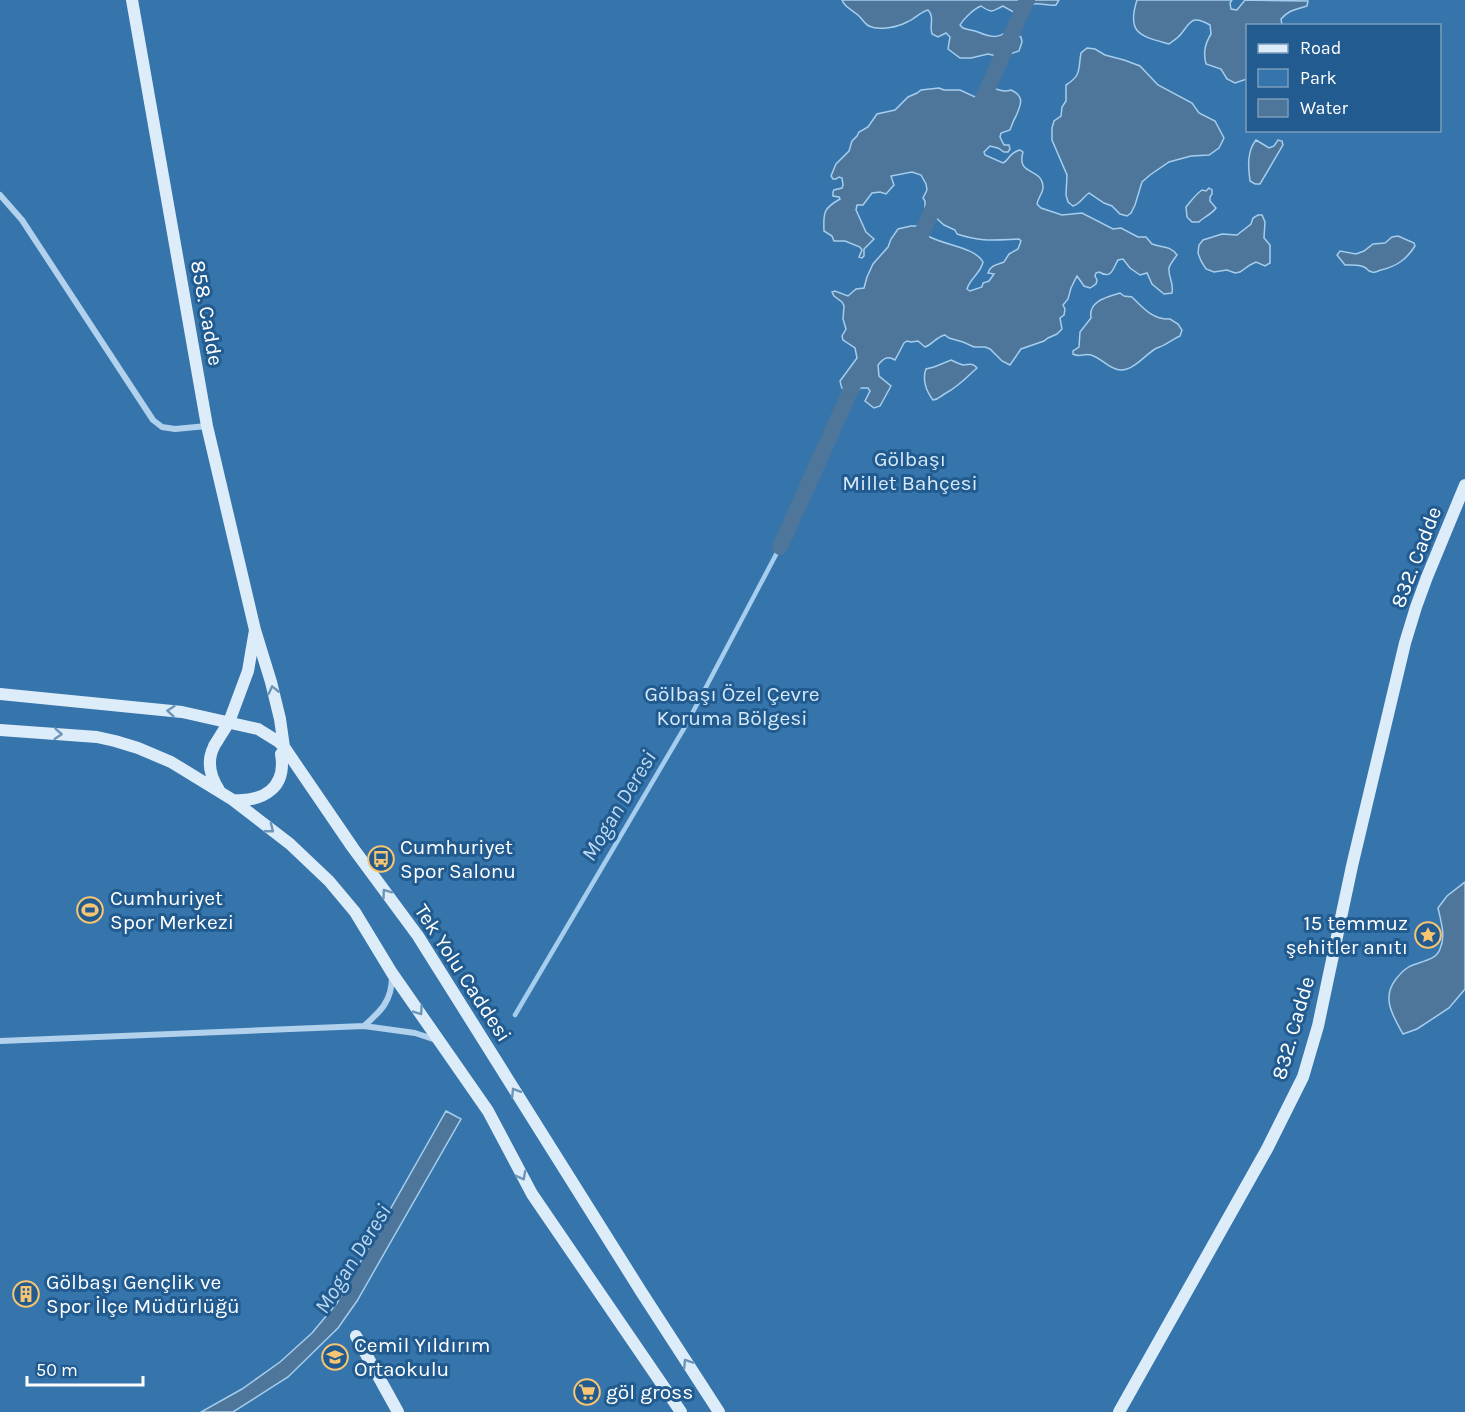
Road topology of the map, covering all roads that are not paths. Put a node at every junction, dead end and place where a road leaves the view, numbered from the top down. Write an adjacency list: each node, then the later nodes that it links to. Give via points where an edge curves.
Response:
1 (132, 0): 3 (main road, 858. Cadde)
2 (0, 195): 3 (street, via 22,220 153,420 162,427 175,429)
3 (207, 426): 5 (main road, 858. Cadde)
4 (1465, 484): 24 (main road, 832. Cadde, via 1405,643 1303,1077 1262,1158)
5 (255, 630): 7 (main road, 858. Cadde, via 248,671); 12 (main road, 858. Cadde, one-way to 5, via 271,682)
6 (0, 693): 7 (main road, Tek Yolu Caddesi, one-way to 6, via 182,712)
7 (229, 722): 8 (main road, Tek Yolu Caddesi); 11 (main road, 858. Cadde)
8 (249, 727): 10 (main road, Tek Yolu Caddesi); 11 (main road, via 227,732)
9 (0, 730): 14 (main road, one-way to 14, via 116,741 171,762)
10 (270, 736): 12 (main road, Tek Yolu Caddesi); 13 (main road, via 280,750)
11 (214, 746): 14 (main road, via 210,770)
12 (284, 747): 13 (main road); 23 (main road, Tek Yolu Caddesi, one-way to 12, via 418,936)
13 (282, 762): 15 (main road, via 279,779 268,793 251,800)
14 (221, 792): 15 (main road)
15 (233, 800): 16 (main road, one-way to 16, via 329,880 355,912)
16 (392, 973): 17 (street, via 384,1007); 19 (main road, one-way to 19)
17 (364, 1026): 18 (street); 19 (street, via 415,1033)
18 (0, 1041)
19 (440, 1042): 22 (main road, one-way to 22, via 488,1111 532,1194)
20 (356, 1336): 21 (main road)
21 (398, 1412)
22 (681, 1412)
23 (719, 1412)
24 (1119, 1412)

